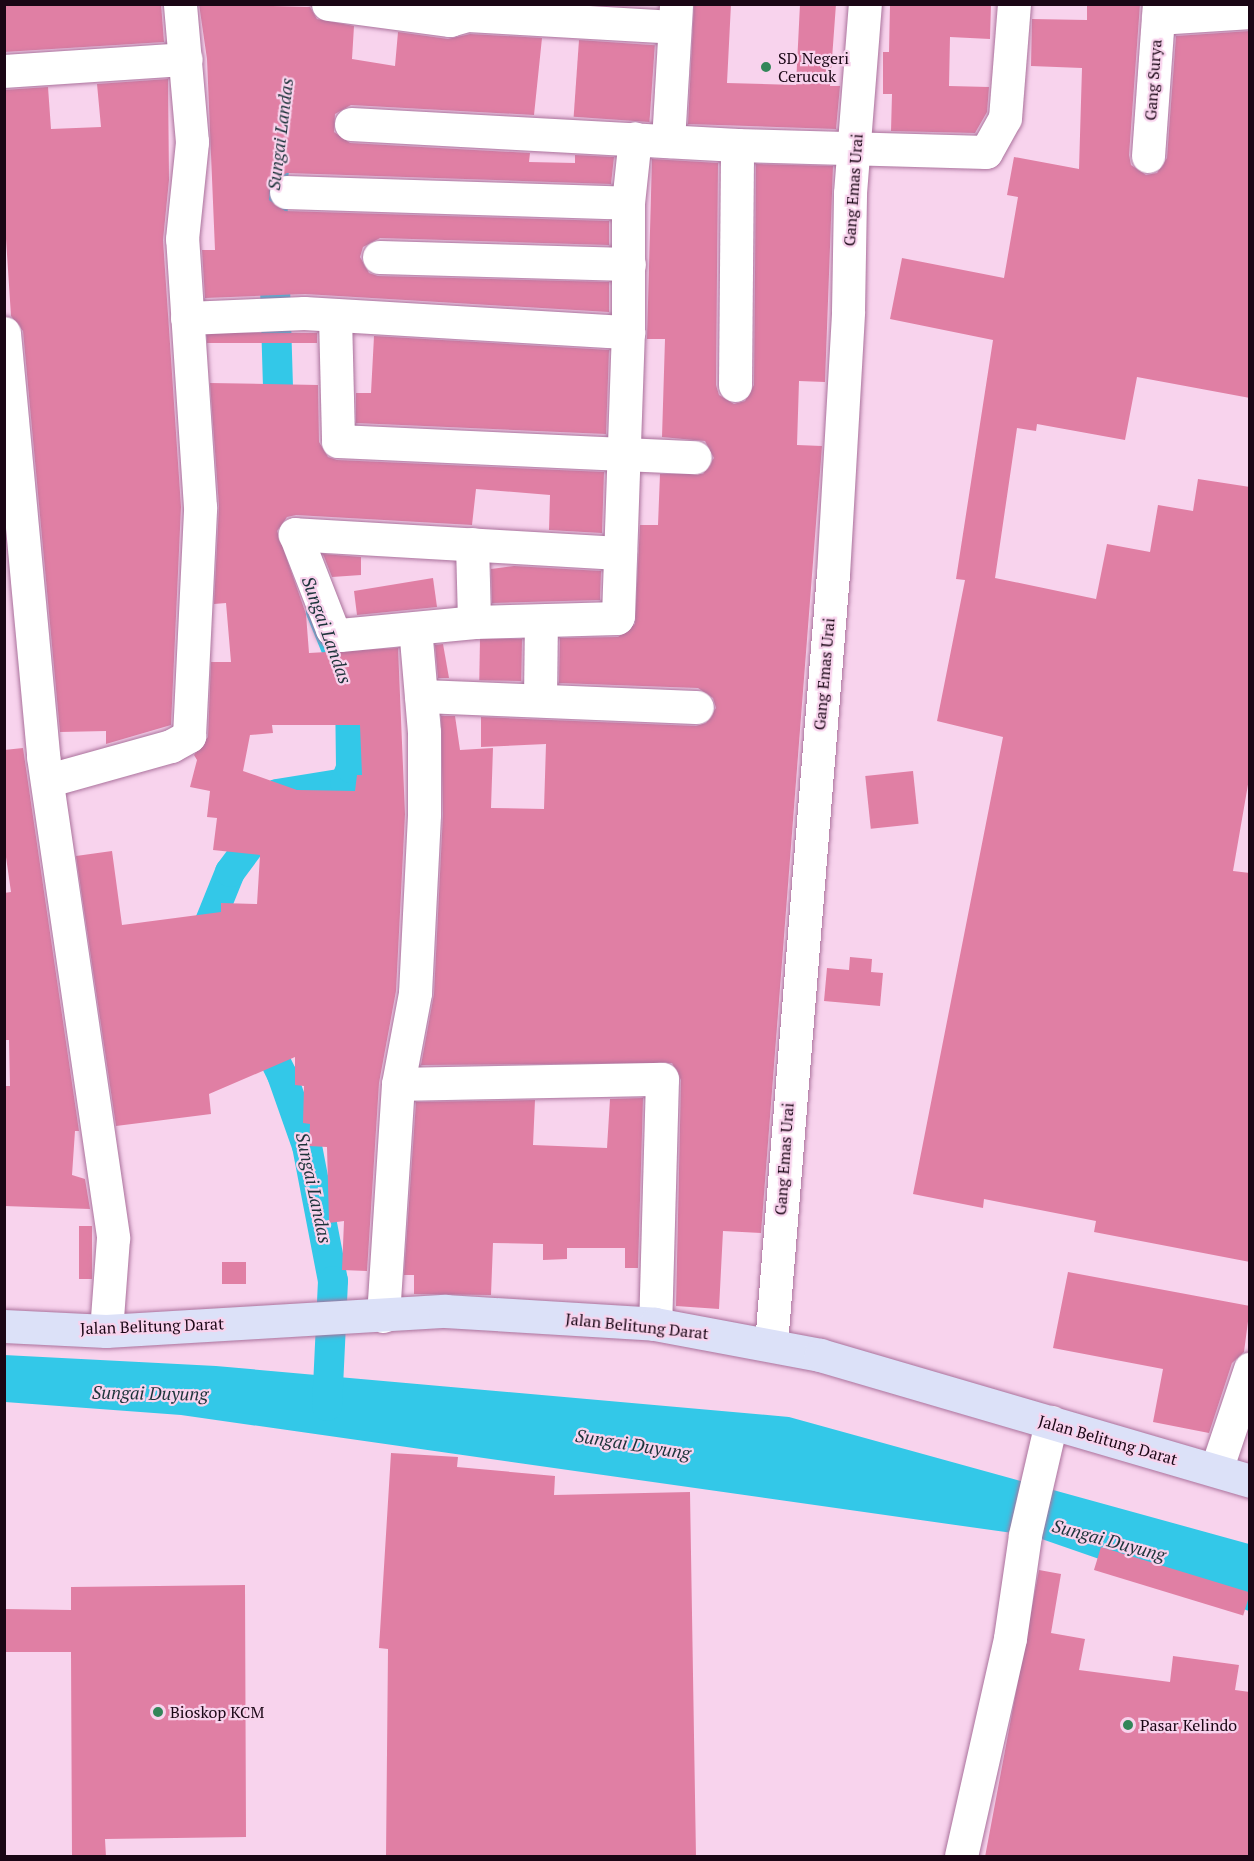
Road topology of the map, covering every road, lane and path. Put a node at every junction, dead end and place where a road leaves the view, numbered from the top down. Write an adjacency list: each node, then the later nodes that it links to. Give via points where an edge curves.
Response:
1 (180, 4): 8 (street)
2 (328, 4): 7 (street, via 450,20 468,15)
3 (865, 4): 14 (street, Gang Emas Urai)
4 (1014, 4): 14 (street, via 1005,118 986,152)
5 (1158, 11): 6 (street); 15 (street, Gang Surya)
6 (1250, 12)
7 (675, 16): 12 (street)
8 (186, 59): 9 (street); 21 (street, via 192,142 182,239)
9 (4, 71)
10 (351, 124): 11 (street)
11 (635, 138): 12 (street); 17 (street)
12 (668, 141): 13 (street)
13 (737, 145): 14 (street); 24 (street)
14 (855, 147): 42 (street, Gang Emas Urai, via 833,574)
15 (1148, 156)
16 (286, 192): 17 (street)
17 (628, 203): 19 (street)
18 (379, 257): 19 (street)
19 (629, 264): 22 (street)
20 (335, 316): 21 (street); 22 (street); 25 (street, via 337,440)
21 (188, 318): 36 (street, via 200,507 189,736 171,746)
22 (628, 332): 25 (street)
23 (4, 333): 29 (street)
24 (735, 385)
25 (624, 456): 26 (street); 28 (street)
26 (695, 457)
27 (472, 544): 28 (street); 31 (street); 32 (street, via 295,534 336,633)
28 (620, 553): 30 (street, via 617,618)
29 (16, 597): 36 (street)
30 (541, 621): 31 (street); 34 (street)
31 (474, 622): 32 (street)
32 (415, 628): 33 (street)
33 (421, 696): 34 (street); 37 (street, via 424,814 416,981)
34 (540, 699): 35 (street)
35 (697, 707)
36 (49, 780): 41 (street, via 113,1238)
37 (398, 1084): 38 (street); 39 (street, via 662,1079)
38 (383, 1316): 39 (main road, Jalan Belitung Darat, via 500,1312); 41 (main road, Jalan Belitung Darat)
39 (656, 1324): 42 (main road, Jalan Belitung Darat)
40 (4, 1326): 41 (main road, Jalan Belitung Darat)
41 (106, 1331)
42 (771, 1344): 44 (main road, Jalan Belitung Darat)
43 (1250, 1369): 45 (street)
44 (1051, 1422): 45 (main road, Jalan Belitung Darat); 47 (street, via 1025,1535 1010,1638)
45 (1216, 1470): 46 (main road, Jalan Belitung Darat)
46 (1250, 1481)
47 (961, 1857)

